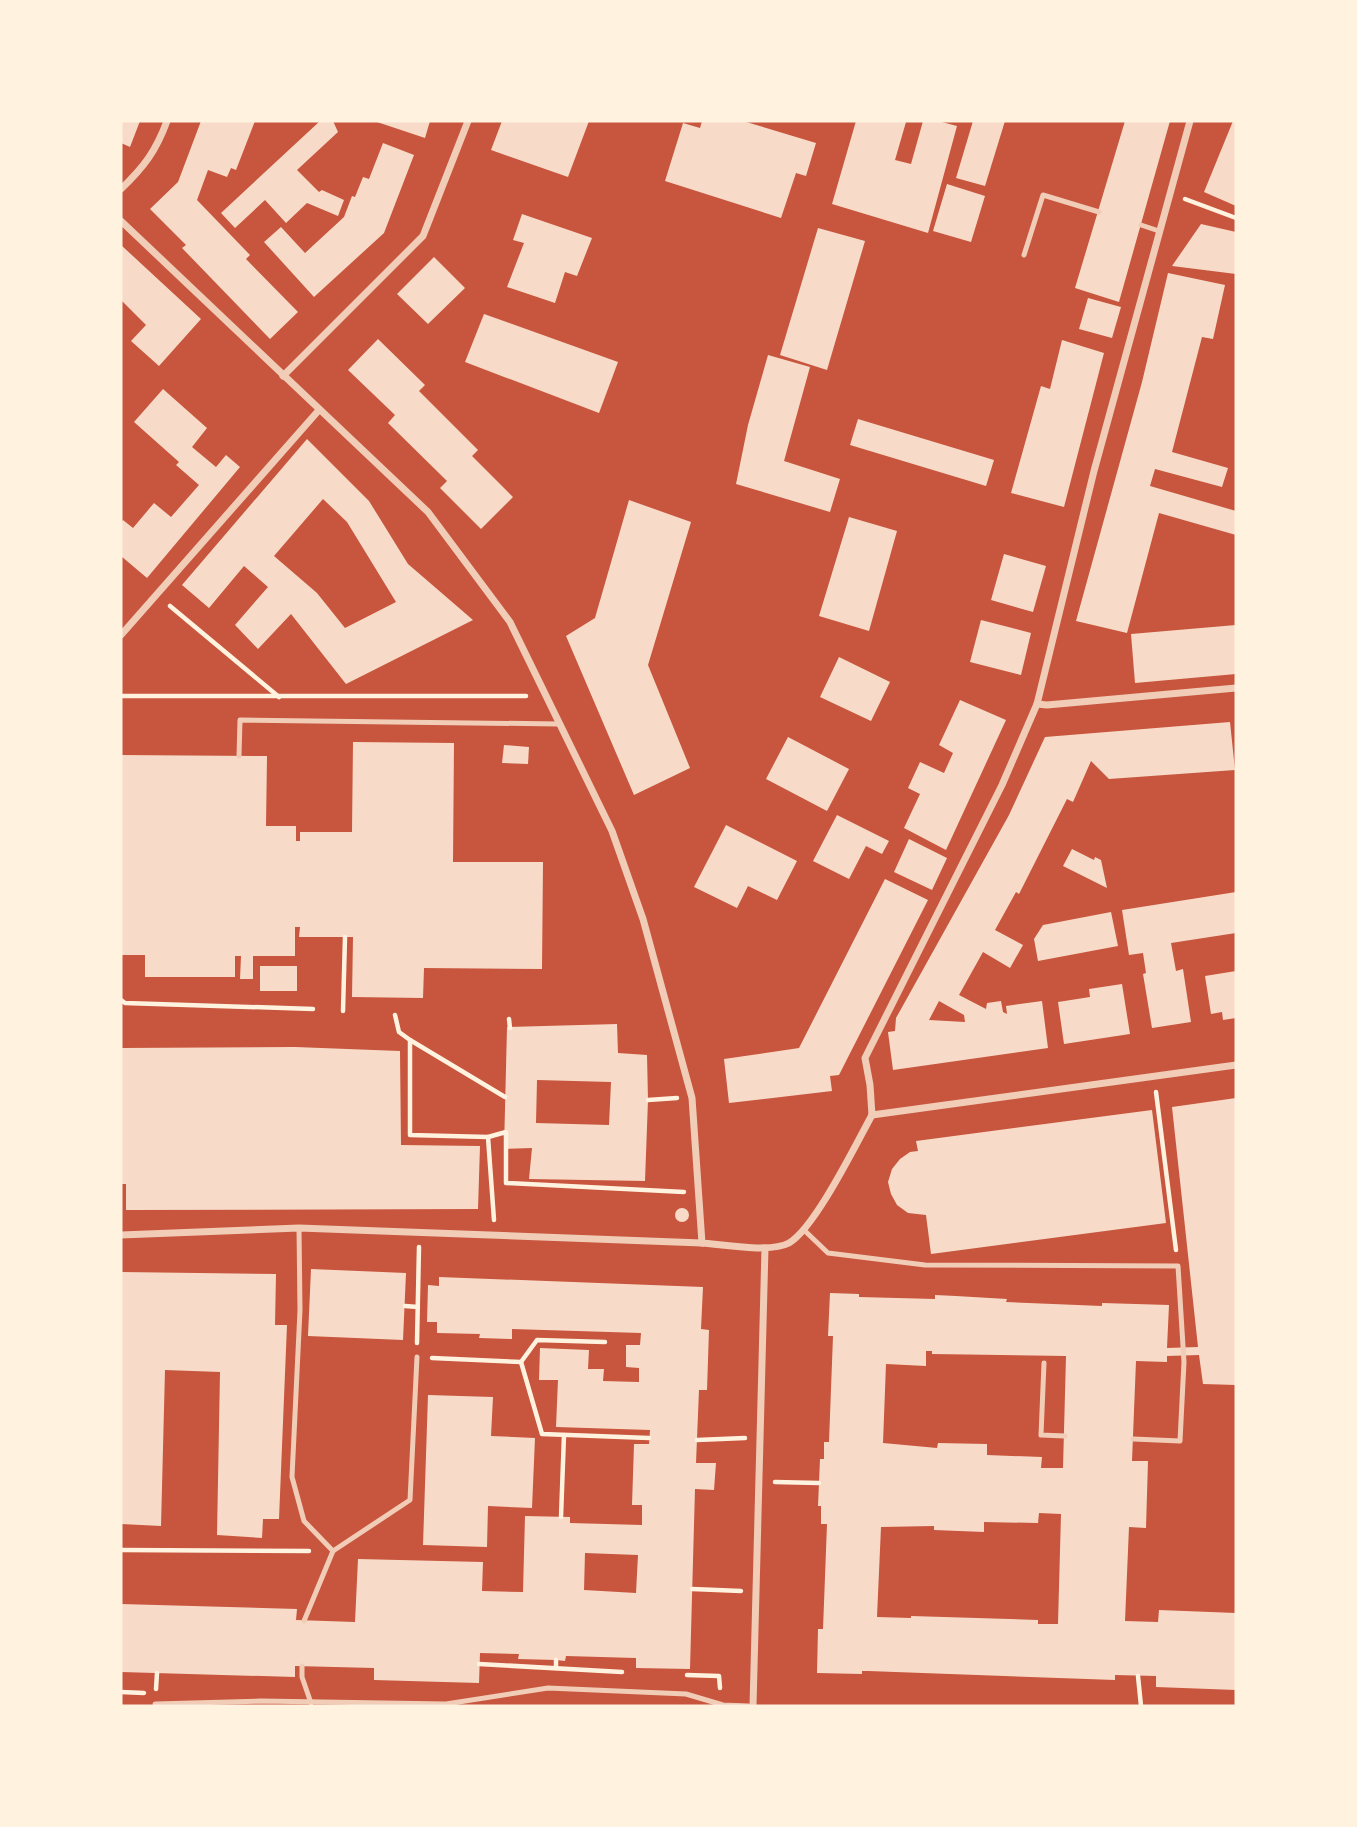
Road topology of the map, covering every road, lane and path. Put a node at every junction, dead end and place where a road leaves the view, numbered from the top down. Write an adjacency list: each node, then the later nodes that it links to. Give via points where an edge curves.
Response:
1 (167, 121): 4 (street, via 144,167)
2 (468, 121): 12 (street, via 423,236)
3 (1190, 121): 5 (street)
4 (121, 189)
5 (1169, 193): 7 (path); 10 (street)
6 (1099, 212): 11 (lane, via 1043,195)
7 (1236, 218)
8 (121, 221): 12 (street)
9 (1141, 225): 10 (lane)
10 (1159, 231): 20 (street)
11 (1024, 255)
12 (283, 376): 13 (street)
13 (319, 411): 14 (street); 18 (street, via 428,512 510,622)
14 (157, 596): 15 (street); 19 (path)
15 (121, 635)
16 (1236, 688): 20 (street)
17 (121, 696): 19 (path)
18 (545, 696): 19 (path); 21 (street)
19 (279, 697)
20 (1037, 704): 36 (street, via 1002,785 865,1058)
21 (558, 724): 22 (lane, via 240,720); 34 (street, via 612,831 643,919)
22 (239, 756)
23 (345, 937): 26 (path)
24 (121, 1000): 25 (path)
25 (313, 1009)
26 (343, 1011)
27 (395, 1016): 30 (path, via 400,1032)
28 (509, 1018): 29 (path)
29 (510, 1028)
30 (410, 1040): 33 (path); 37 (path, via 410,1135)
31 (1236, 1065): 32 (street)
32 (1154, 1077): 36 (street); 46 (path)
33 (505, 1097)
34 (692, 1097): 35 (path); 38 (street)
35 (648, 1100)
36 (872, 1115): 40 (street)
37 (488, 1137): 38 (path, via 506,1132 506,1183); 43 (path)
38 (699, 1193): 44 (street)
39 (299, 1228): 41 (street); 42 (street); 65 (lane, via 292,1476 304,1521)
40 (804, 1230): 45 (street, via 788,1243); 46 (lane, via 828,1253 925,1265)
41 (420, 1232): 43 (street); 48 (path)
42 (121, 1235)
43 (495, 1235): 44 (street)
44 (702, 1243): 45 (street)
45 (765, 1248): 58 (street)
46 (1178, 1266): 59 (lane, via 1184,1362 1181,1441)
47 (404, 1307): 48 (path)
48 (418, 1307): 50 (path)
49 (606, 1342): 51 (path, via 537,1340)
50 (416, 1357): 51 (path); 65 (lane, via 410,1500)
51 (521, 1362): 54 (path, via 542,1434)
52 (1044, 1363): 55 (lane, via 1041,1435)
53 (629, 1430): 56 (path)
54 (564, 1434): 56 (path); 63 (path)
55 (1065, 1436)
56 (628, 1437): 57 (path)
57 (649, 1437)
58 (760, 1437): 60 (path); 61 (street)
59 (1133, 1439)
60 (697, 1440)
61 (760, 1481): 62 (path); 67 (street)
62 (820, 1483)
63 (561, 1517)
64 (121, 1550): 65 (path)
65 (333, 1551): 68 (lane)
66 (692, 1589): 67 (path)
67 (756, 1591): 80 (street)
68 (304, 1620)
69 (556, 1660): 72 (path)
70 (302, 1666): 77 (lane)
71 (527, 1666): 74 (path)
72 (556, 1668)
73 (1138, 1676): 81 (path)
74 (526, 1678)
75 (121, 1692): 76 (path)
76 (135, 1693)
77 (311, 1703): 79 (lane); 80 (lane, via 446,1704 548,1688 686,1694 723,1705)
78 (155, 1704): 79 (lane)
79 (180, 1705)
80 (751, 1706)
81 (1141, 1706)

